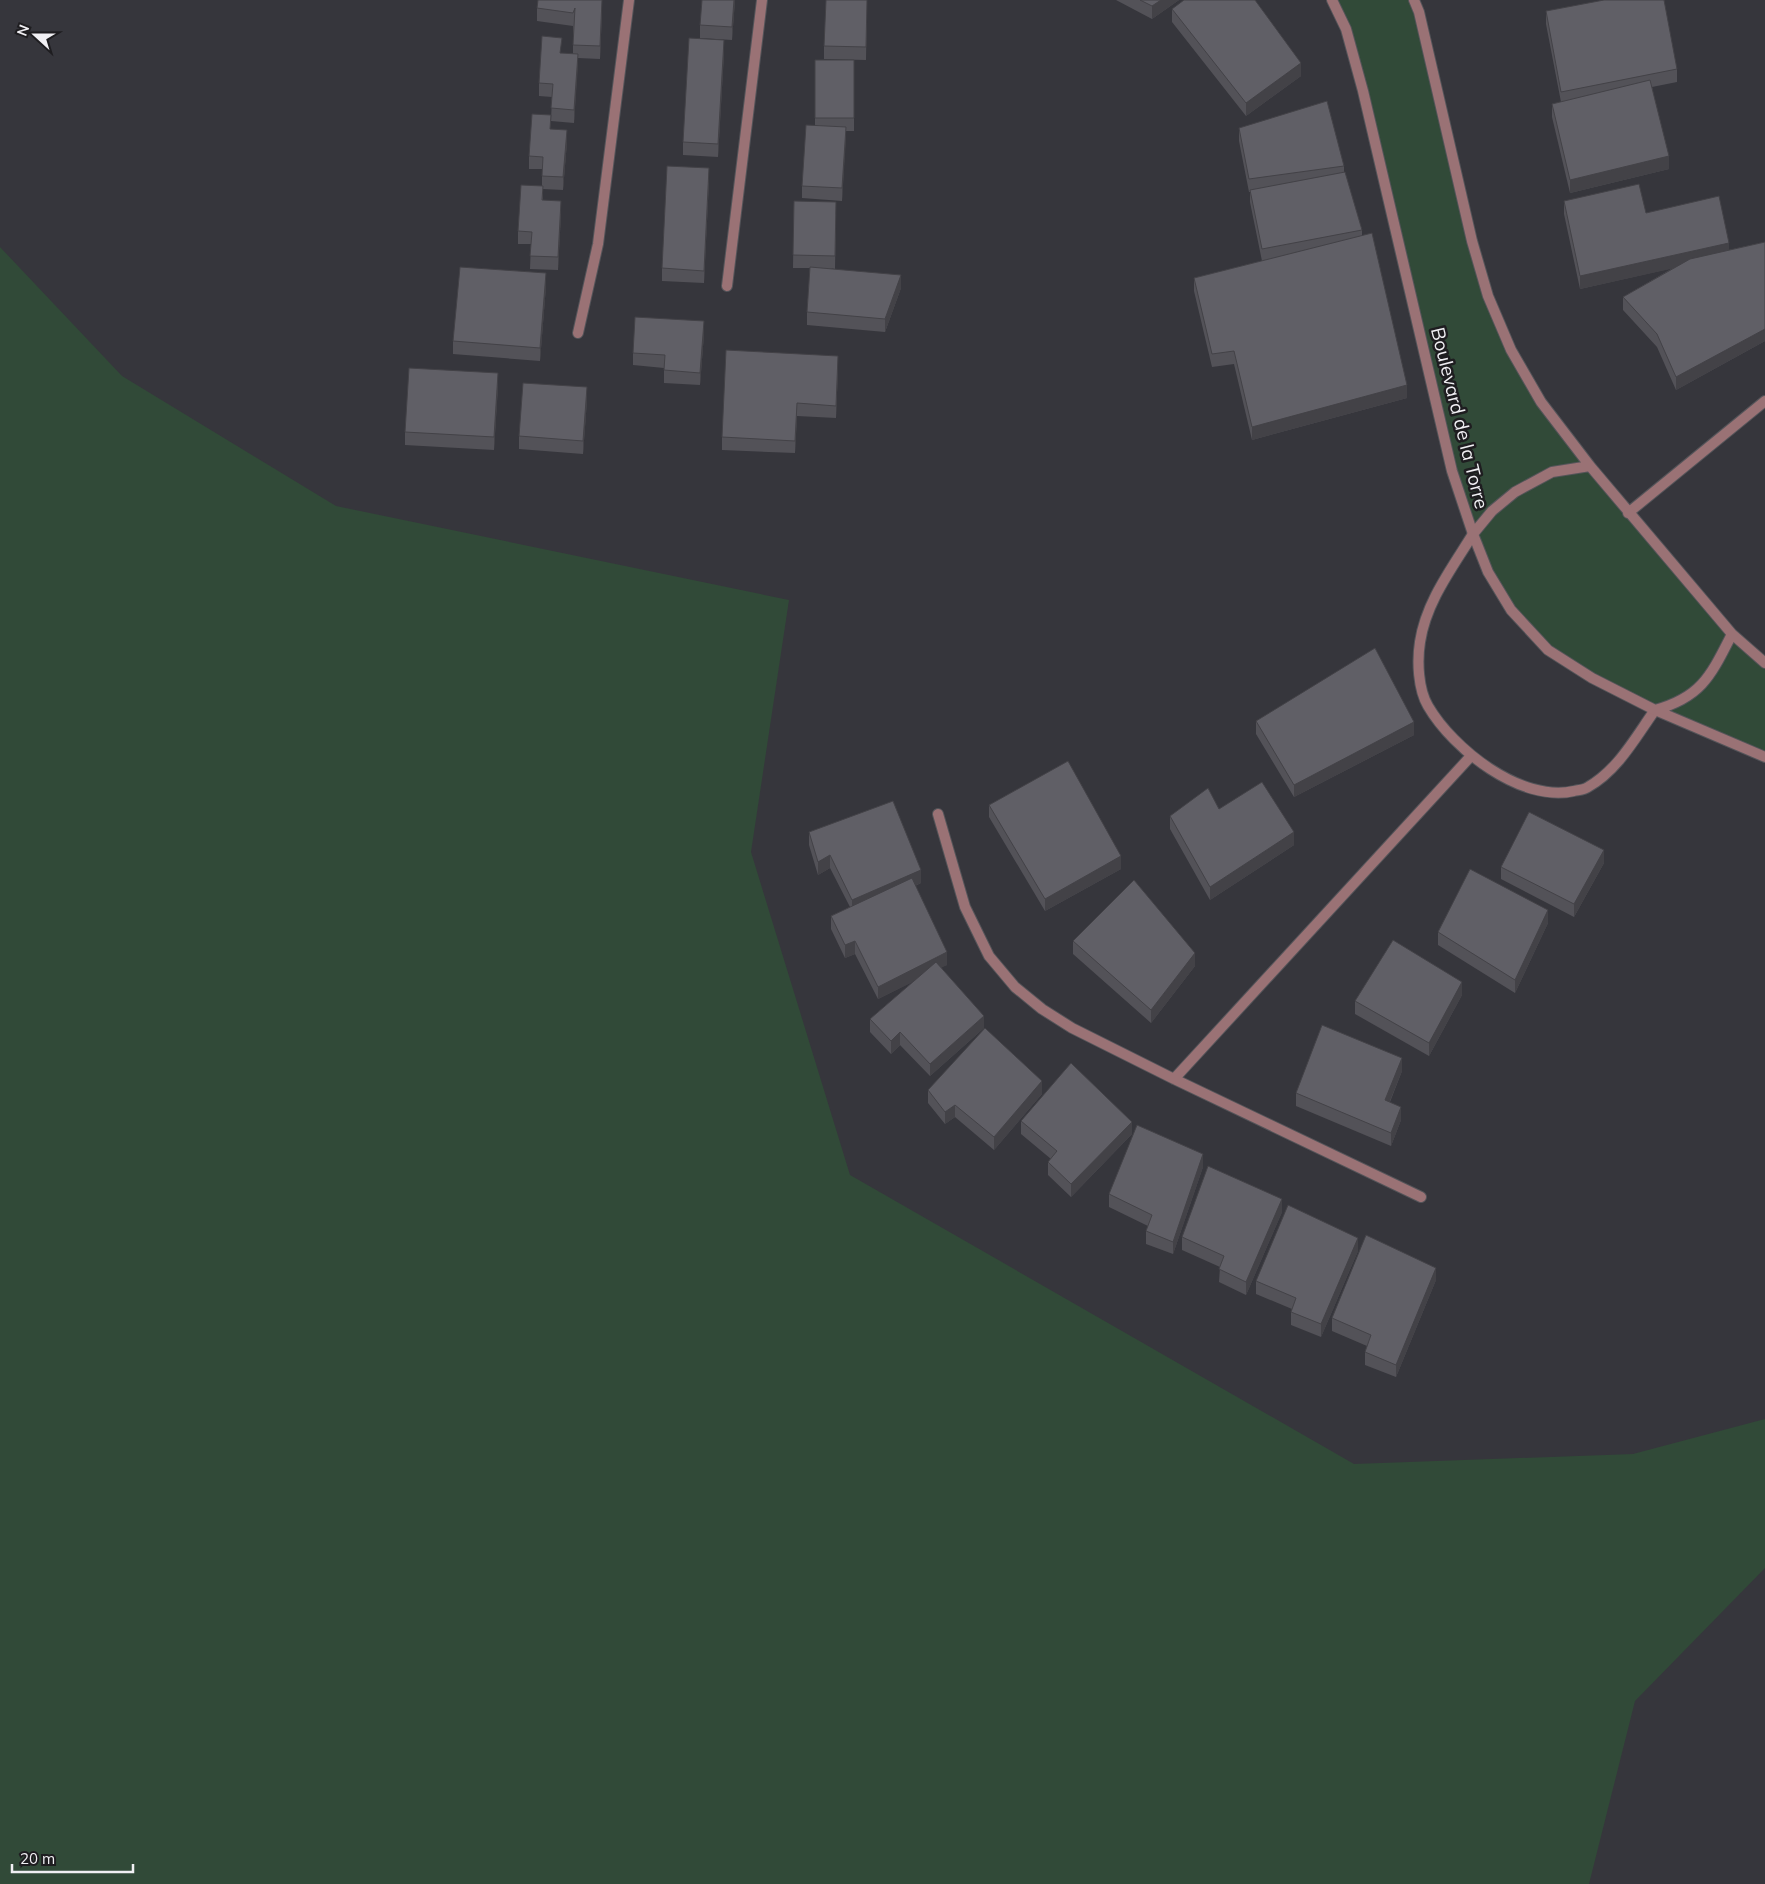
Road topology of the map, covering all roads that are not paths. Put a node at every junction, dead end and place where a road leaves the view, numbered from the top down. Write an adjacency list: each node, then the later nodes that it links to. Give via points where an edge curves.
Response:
1 (629, 0): 6 (street, via 598,244)
2 (762, 0): 5 (street)
3 (1332, 0): 10 (street, Boulevard de la Torre, via 1346,29 1364,91 1452,471)
4 (1414, 0): 8 (street, via 1488,296 1511,350 1541,402)
5 (727, 286)
6 (578, 334)
7 (1765, 401): 9 (street)
8 (1590, 466): 9 (street); 10 (street, via 1552,472 1515,492 1492,511)
9 (1628, 512): 11 (street)
10 (1473, 534): 13 (street, Boulevard de la Torre, via 1488,572 1511,610 1548,650 1592,678); 14 (street, via 1439,589 1426,617 1419,644 1419,679 1427,704 1443,727)
11 (1732, 634): 12 (street); 13 (street, via 1706,680 1674,705)
12 (1765, 663)
13 (1654, 710): 14 (street, via 1617,764 1587,788 1561,794 1531,789 1502,776); 15 (street, Boulevard de la Torre)
14 (1472, 756): 17 (street)
15 (1765, 757)
16 (938, 814): 17 (street, via 965,907 989,956 1015,987 1072,1028)
17 (1174, 1078): 18 (street)
18 (1421, 1197)

